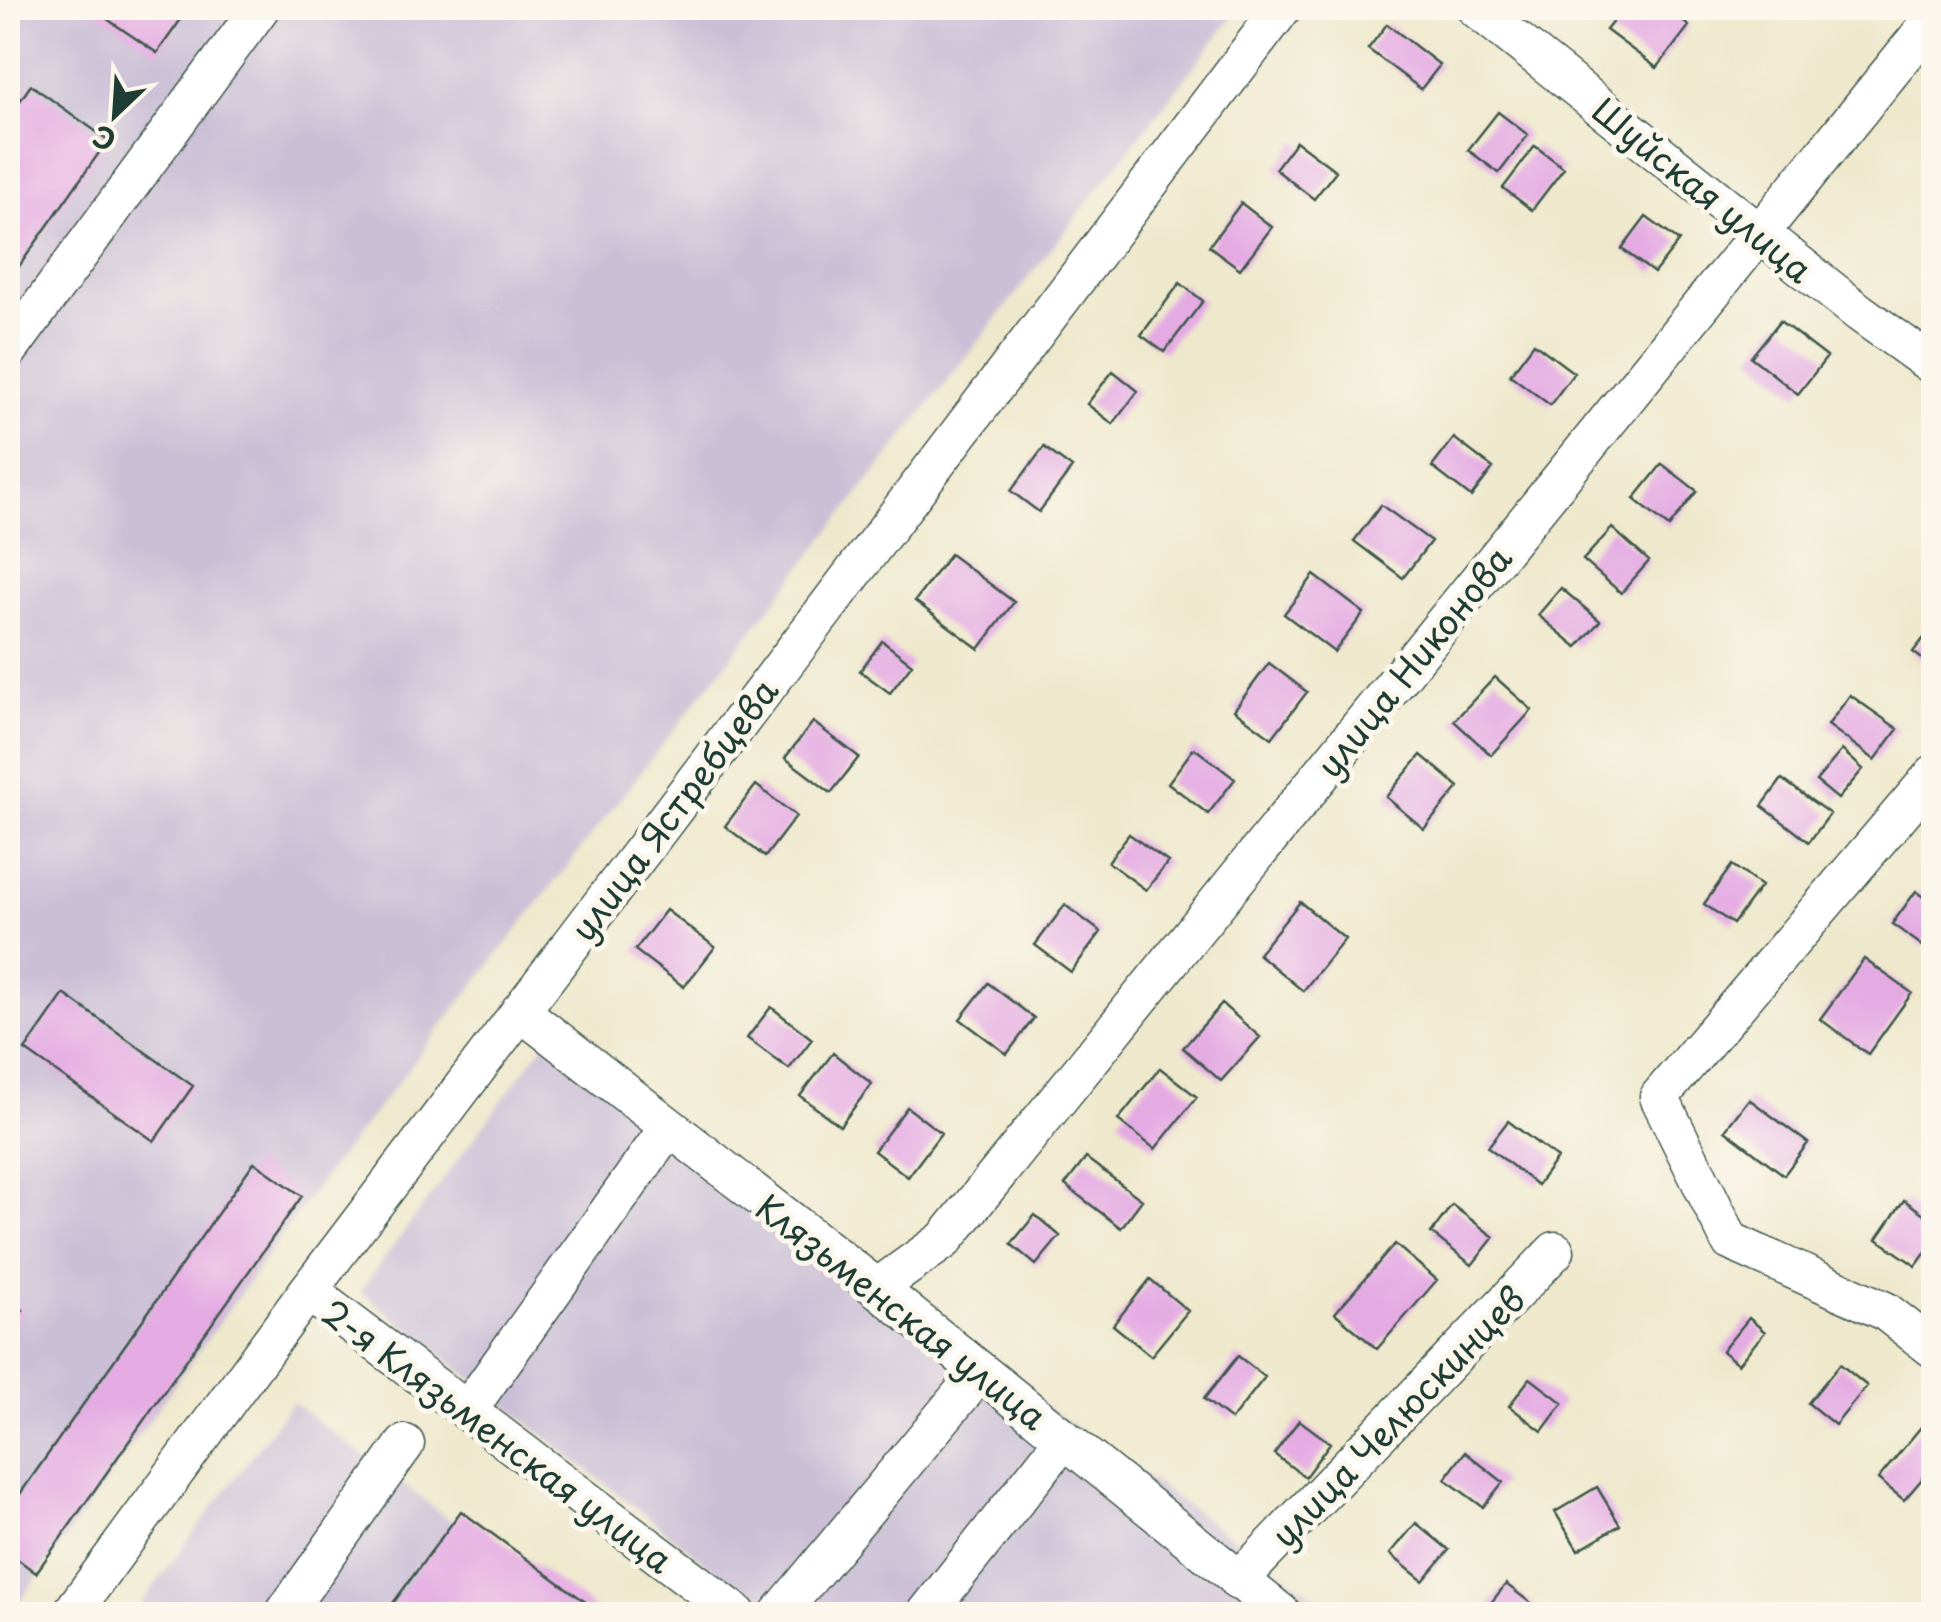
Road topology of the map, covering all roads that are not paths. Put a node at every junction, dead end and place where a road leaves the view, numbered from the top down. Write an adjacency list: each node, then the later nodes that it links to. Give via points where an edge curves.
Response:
1 (260, 8): 6 (street)
2 (1282, 8): 9 (street, улица Ястребцева)
3 (1476, 8): 5 (street, Шуйская улица)
4 (1934, 18): 5 (street, улица Никонова)
5 (1759, 234): 7 (street, Шуйская улица); 12 (street, улица Никонова, via 944,1240)
6 (8, 351)
7 (1934, 366)
8 (1934, 774): 14 (street, via 1659,1097 1730,1241 1885,1312)
9 (520, 1011): 10 (street, Клязьменская улица); 13 (street, улица Ястребцева)
10 (669, 1127): 12 (street, Клязьменская улица); 16 (street)
11 (1555, 1251): 19 (street, улица Челюскинцев)
12 (877, 1288): 15 (street, Клязьменская улица)
13 (308, 1291): 16 (street, 2-я Клязьменская улица); 20 (street, улица Ястребцева)
14 (1934, 1350)
15 (980, 1372): 17 (street, Клязьменская улица); 23 (street)
16 (466, 1410): 22 (street, 2-я Клязьменская улица)
17 (1064, 1439): 19 (street, Клязьменская улица); 24 (street)
18 (405, 1444): 21 (street)
19 (1238, 1581): 25 (street, Клязьменская улица)
20 (71, 1614)
21 (284, 1614)
22 (736, 1614)
23 (779, 1614)
24 (926, 1614)
25 (1282, 1614)

